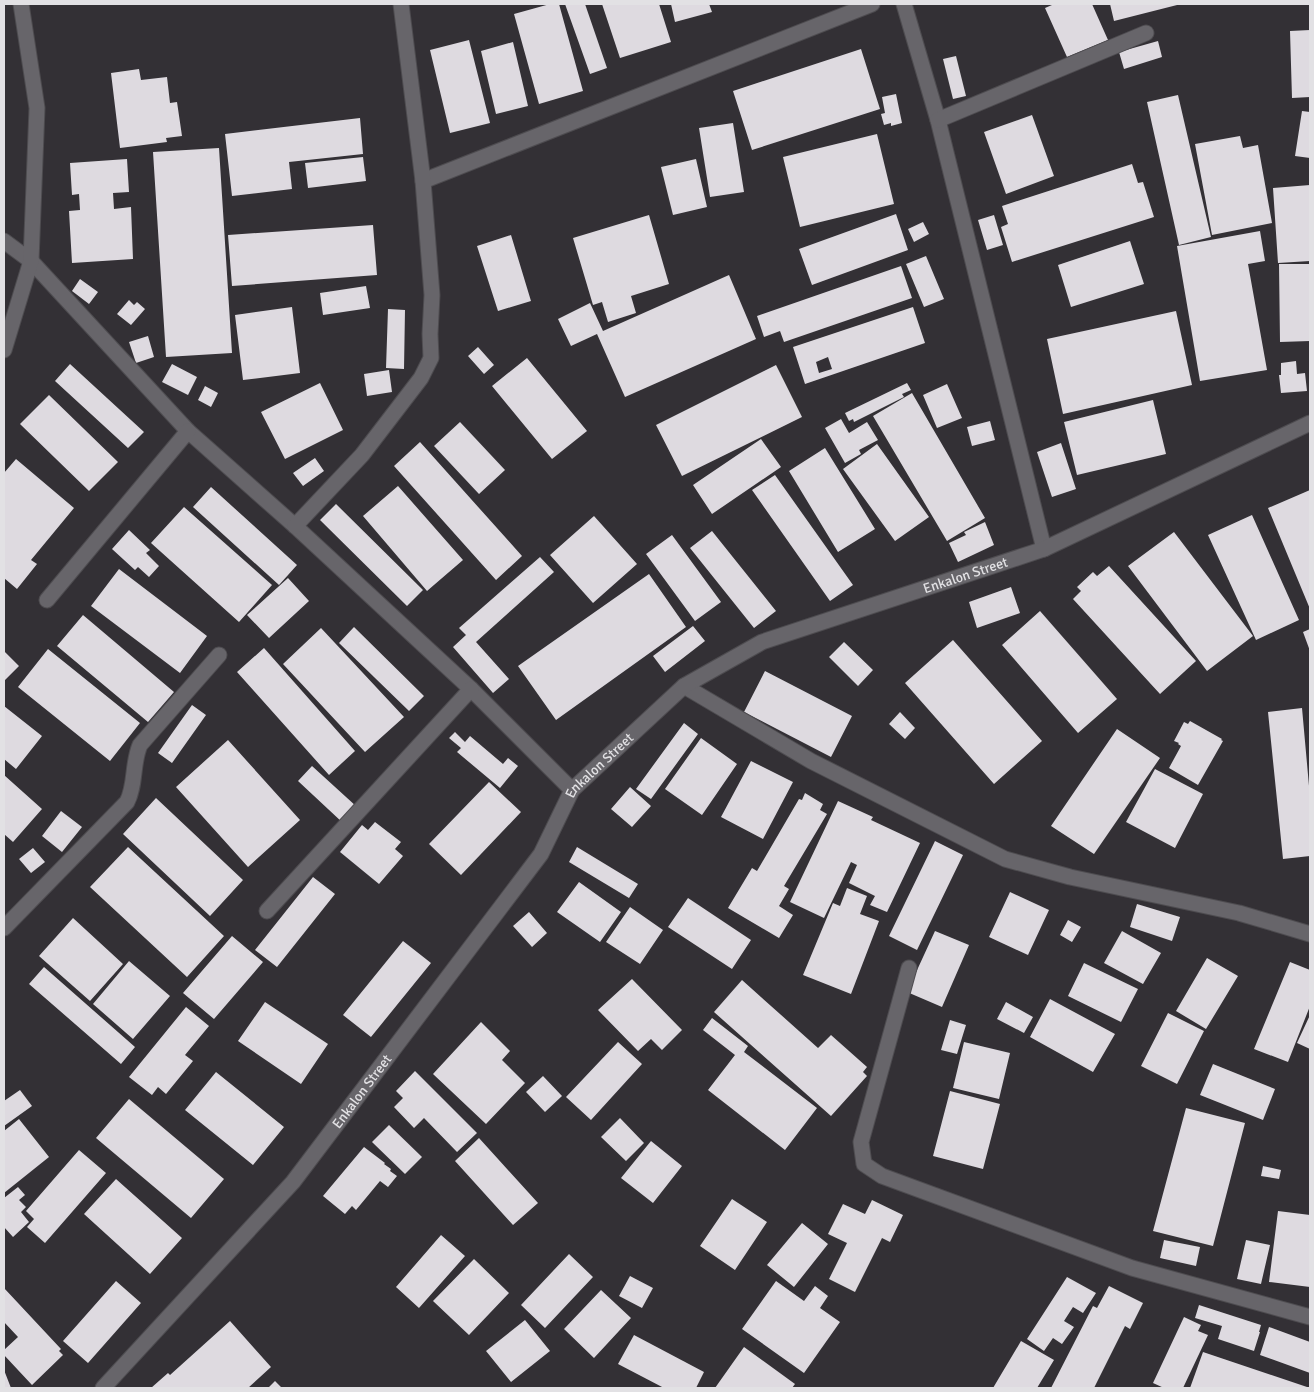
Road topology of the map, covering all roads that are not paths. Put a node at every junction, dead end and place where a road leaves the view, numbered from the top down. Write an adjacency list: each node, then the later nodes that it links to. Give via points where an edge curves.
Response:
1 (21, 4): 9 (street, via 37,108)
2 (401, 4): 7 (street)
3 (872, 4): 7 (street)
4 (904, 4): 6 (street)
5 (1146, 33): 6 (street)
6 (938, 120): 14 (street)
7 (423, 181): 13 (street, via 432,295 431,358 421,378 362,455)
8 (4, 241): 9 (street)
9 (30, 260): 10 (street); 12 (street)
10 (4, 350)
11 (1310, 423): 14 (street, Enkalon Street)
12 (188, 431): 13 (street); 15 (street)
13 (295, 526): 18 (street)
14 (1044, 549): 17 (street, Enkalon Street, via 762,642)
15 (47, 600)
16 (219, 656): 21 (street, via 140,745 127,802)
17 (684, 686): 19 (street, Enkalon Street); 22 (street, via 811,761 1006,859 1070,877 1239,913)
18 (471, 689): 19 (street); 20 (street)
19 (572, 790): 25 (street, Enkalon Street, via 541,854 293,1182)
20 (267, 911)
21 (4, 928)
22 (1310, 934)
23 (910, 968): 24 (street, via 861,1142 864,1164 882,1176 1132,1268)
24 (1310, 1317)
25 (103, 1388)

